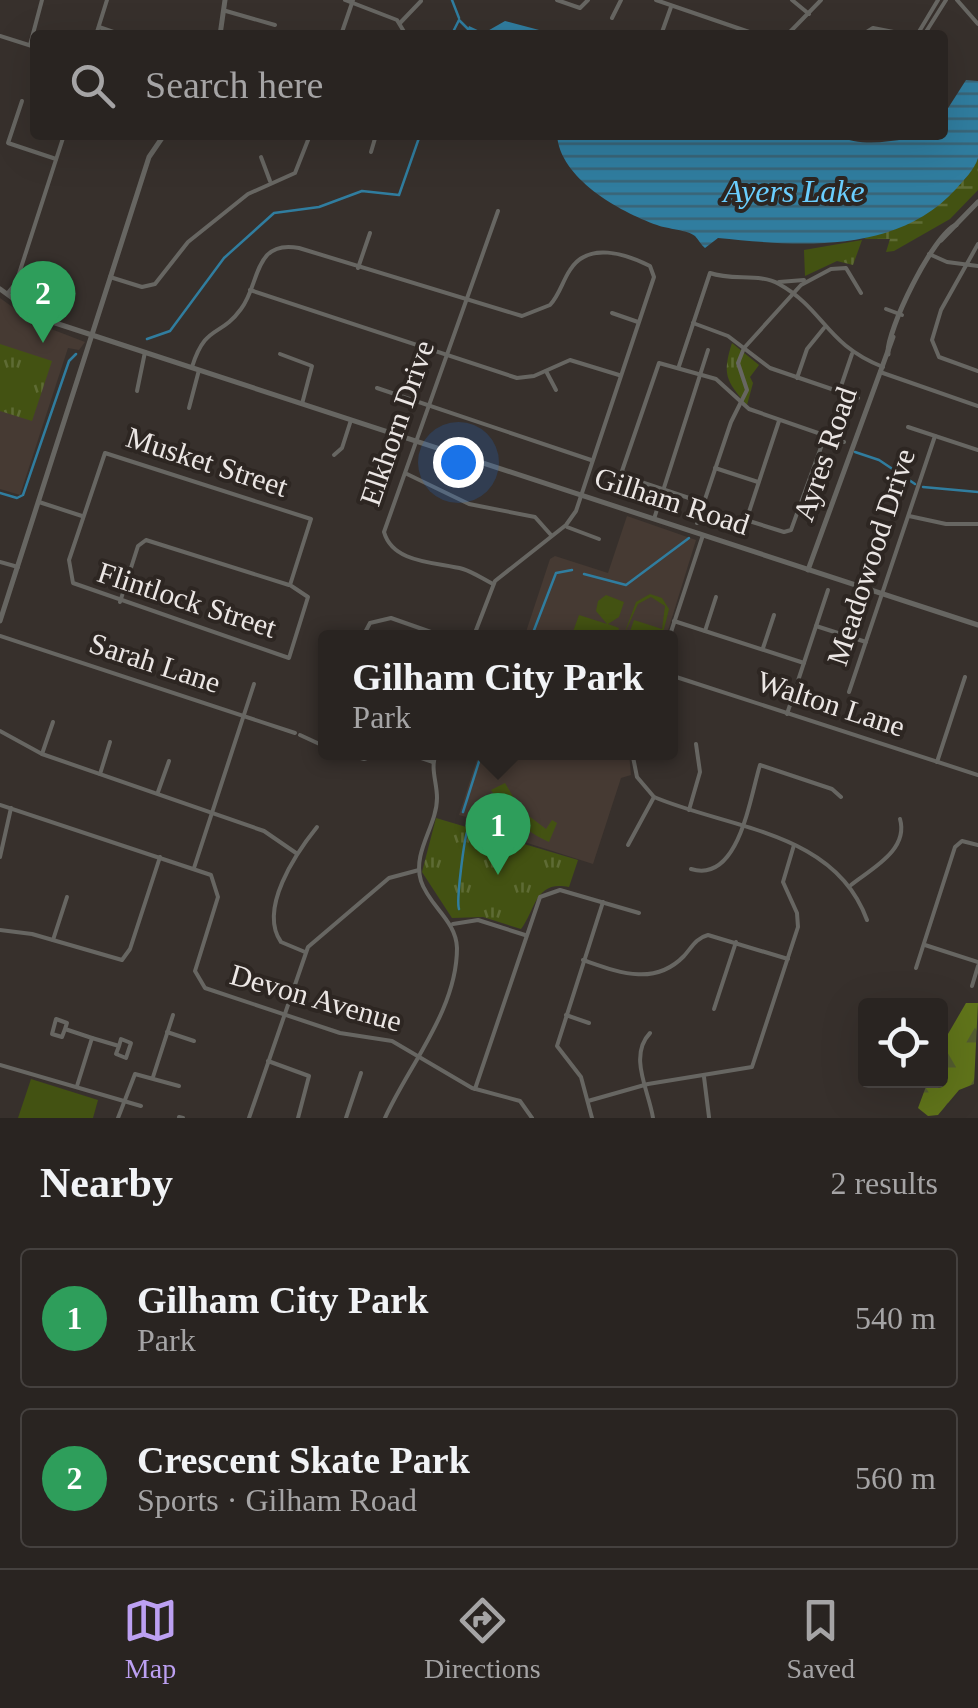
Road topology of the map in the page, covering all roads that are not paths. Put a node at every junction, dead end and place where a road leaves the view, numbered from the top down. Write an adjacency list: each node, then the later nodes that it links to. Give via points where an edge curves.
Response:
1 (42, 0): 24 (street)
2 (108, 0): 23 (street)
3 (224, 0): 17 (street)
4 (345, 0): 13 (street)
5 (557, 0): 15 (street, via 580,8)
6 (620, 0): 19 (street)
7 (656, 0): 16 (street)
8 (792, 0): 18 (street)
9 (820, 0): 18 (street)
10 (938, 0): 33 (street)
11 (946, 0): 34 (street)
12 (957, 0): 21 (street)
13 (352, 1): 20 (street); 28 (street)
14 (421, 1): 20 (street)
15 (586, 2)
16 (671, 7): 30 (street); 31 (street)
17 (226, 10): 22 (street); 27 (street)
18 (808, 14): 32 (street)
19 (612, 18)
20 (400, 23): 29 (street)
21 (978, 24)
22 (275, 25)
23 (99, 27): 25 (street); 26 (street)
24 (35, 30)
25 (98, 30)
26 (108, 30)
27 (221, 30)
28 (343, 30)
29 (404, 30)
30 (664, 30)
31 (742, 30)
32 (792, 30)
33 (920, 30)
34 (927, 30)
35 (0, 36): 36 (street)
36 (30, 45)
37 (22, 101): 44 (street, via 8,144)
38 (62, 140): 44 (street)
39 (159, 140): 54 (street)
40 (308, 140): 45 (street, via 295,172)
41 (375, 140): 42 (street)
42 (371, 152)
43 (260, 157): 45 (street)
44 (56, 159): 61 (street, via 16,284)
45 (270, 181): 54 (street, via 195,236 155,284)
46 (978, 202): 50 (street, Ayres Road)
47 (498, 211): 62 (street, Elkhorn Drive)
48 (370, 233): 53 (street)
49 (978, 244): 51 (street)
50 (929, 254): 51 (street); 65 (street, Ayres Road)
51 (965, 264): 52 (street); 79 (street, via 932,343 945,361)
52 (978, 266)
53 (358, 268): 58 (street, via 282,247 261,260); 62 (street)
54 (110, 277): 69 (street)
55 (809, 280): 56 (street); 59 (street, via 846,268); 60 (street)
56 (773, 281): 60 (street); 67 (street, via 710,273)
57 (0, 290): 61 (street, Gilham Road)
58 (250, 290): 74 (street); 77 (street, via 240,310 202,339)
59 (861, 292)
60 (792, 294): 68 (street); 70 (street)
61 (6, 295): 69 (street, Gilham Road, via 33,314)
62 (466, 300): 66 (street, via 510,315 533,315 555,300 576,263 600,252 648,264 654,277); 74 (street, Elkhorn Drive)
63 (886, 310): 65 (street)
64 (612, 313): 66 (street)
65 (902, 315): 78 (street, Ayres Road)
66 (638, 322): 82 (street)
67 (693, 323): 70 (street); 76 (street)
68 (824, 328): 75 (street); 83 (street, via 807,348)
69 (93, 336): 72 (street, Gilham Road); 109 (street)
70 (744, 348): 83 (street); 89 (street, via 738,363 747,390)
71 (708, 350): 81 (street)
72 (145, 352): 77 (street, Gilham Road); 86 (street)
73 (280, 354): 90 (street, via 312,366)
74 (446, 354): 80 (street, via 517,378); 92 (street, Elkhorn Drive)
75 (852, 354): 78 (street); 87 (street)
76 (678, 366): 81 (street); 107 (street, via 660,363 622,471)
77 (195, 368): 90 (street, Gilham Road); 93 (street)
78 (881, 370): 91 (street); 124 (street, Ayres Road)
79 (978, 370)
80 (546, 371): 82 (street, via 570,360); 85 (street)
81 (700, 374): 89 (street, via 722,382); 107 (street)
82 (621, 376): 103 (street)
83 (797, 378): 87 (street)
84 (378, 388): 92 (street)
85 (556, 390)
86 (136, 391)
87 (839, 392): 88 (street)
88 (858, 398)
89 (740, 402): 95 (street); 104 (street)
90 (302, 404): 94 (street, Gilham Road)
91 (978, 406)
92 (428, 407): 99 (street, Elkhorn Drive); 103 (street)
93 (188, 408)
94 (351, 420): 99 (street, Gilham Road); 102 (street)
95 (779, 421): 97 (street); 106 (street)
96 (908, 428): 98 (street)
97 (825, 436): 100 (street); 114 (street, via 791,530)
98 (935, 436): 101 (street); 112 (street, Meadowood Drive)
99 (416, 441): 105 (street, Elkhorn Drive); 108 (street, Gilham Road)
100 (844, 442)
101 (978, 450)
102 (334, 455)
103 (592, 461): 108 (street)
104 (715, 468): 106 (street); 110 (street)
105 (407, 474): 120 (street, via 469,504 533,516); 126 (street, Elkhorn Drive, via 384,541 427,564 463,569)
106 (759, 482): 114 (street)
107 (664, 490): 110 (street); 113 (street)
108 (581, 494): 113 (street, Gilham Road); 117 (street)
109 (39, 502): 111 (street); 123 (street)
110 (704, 503): 115 (street)
111 (84, 516): 125 (street, Musket Street, via 68,564); 127 (street, Musket Street, via 105,452 311,519)
112 (909, 516): 116 (street); 129 (street, Meadowood Drive)
113 (654, 519): 119 (street, Gilham Road)
114 (746, 520): 118 (street)
115 (698, 523)
116 (978, 524)
117 (565, 525): 120 (street); 121 (street)
118 (744, 527)
119 (703, 535): 124 (street, Gilham Road); 133 (street)
120 (551, 536): 126 (street)
121 (600, 540)
122 (0, 562): 123 (street)
123 (18, 567): 134 (street)
124 (808, 570): 129 (street, Gilham Road)
125 (73, 583): 131 (street, Flintlock Street)
126 (492, 584): 139 (street)
127 (290, 585): 131 (street, via 146,538); 131 (street, Flintlock Street, via 308,597 289,658)
128 (828, 590): 135 (street)
129 (883, 594): 136 (street, Gilham Road); 143 (street, Meadowood Drive)
130 (716, 597): 141 (street)
131 (120, 602)
132 (774, 614): 144 (street)
133 (674, 620): 140 (street); 141 (street)
134 (0, 621)
135 (816, 626): 143 (street); 145 (street)
136 (978, 626)
137 (366, 630): 138 (street, via 386,618)
138 (423, 630)
139 (476, 630)
140 (671, 630)
141 (705, 630): 144 (street)
142 (0, 636): 151 (street, Sarah Lane)
143 (866, 642): 149 (street, Meadowood Drive)
144 (762, 649): 145 (street)
145 (804, 663): 150 (street)
146 (966, 677): 162 (street)
147 (678, 678): 150 (street, Walton Lane)
148 (254, 684): 151 (street)
149 (850, 692)
150 (787, 714): 162 (street, Walton Lane)
151 (245, 716): 155 (street, Sarah Lane); 170 (street)
152 (53, 722): 157 (street)
153 (0, 731): 157 (street)
154 (110, 742): 163 (street)
155 (318, 743)
156 (696, 744): 171 (street, via 700,772)
157 (42, 754): 163 (street)
158 (169, 760): 165 (street)
159 (426, 760): 161 (street)
160 (634, 760): 166 (street, via 637,777)
161 (432, 762): 183 (street, via 437,801)
162 (937, 762): 164 (street, Walton Lane)
163 (100, 774): 165 (street)
164 (978, 775)
165 (158, 792): 170 (street)
166 (654, 797): 171 (street); 176 (street)
167 (841, 797): 174 (street, via 760,765)
168 (0, 805): 169 (street)
169 (11, 808): 179 (street); 180 (street)
170 (214, 810): 178 (street, via 268,832); 181 (street)
171 (689, 810): 174 (street)
172 (900, 820): 184 (street, via 896,847)
173 (317, 827): 178 (street)
174 (740, 827): 175 (street); 182 (street, via 723,863 710,871)
175 (794, 844): 184 (street, via 829,863); 196 (street, via 783,878 783,898 799,920)
176 (628, 845)
177 (978, 846): 194 (street, via 955,846)
178 (296, 853): 195 (street, via 283,880 275,928 281,942)
179 (0, 857)
180 (160, 857): 181 (street); 192 (street, via 124,959)
181 (194, 868): 202 (street, Devon Avenue, via 211,875 218,892 196,966 198,982)
182 (692, 869)
183 (419, 870): 189 (street); 195 (street, via 389,878)
184 (850, 885): 188 (street)
185 (67, 897): 192 (street)
186 (603, 902): 187 (street); 191 (street, via 565,890 548,892 538,900); 197 (street)
187 (639, 914)
188 (867, 920)
189 (451, 925): 191 (street, via 478,920); 212 (street, via 454,965)
190 (0, 930): 192 (street)
191 (525, 935): 222 (street)
192 (53, 940)
193 (736, 942): 196 (street); 197 (street, via 704,936 673,966 650,974); 201 (street)
194 (923, 944): 198 (street); 199 (street)
195 (305, 952): 202 (street)
196 (788, 959): 216 (street, via 754,1061 747,1070)
197 (584, 960): 203 (street)
198 (978, 964): 200 (street)
199 (916, 968)
200 (972, 986)
201 (714, 1009)
202 (284, 1015): 212 (street, Devon Avenue, via 392,1041); 213 (street)
203 (566, 1015): 205 (street); 225 (street, via 558,1051 579,1073)
204 (173, 1016): 207 (street)
205 (588, 1023)
206 (65, 1029): 209 (street)
207 (167, 1032): 210 (street); 217 (street)
208 (650, 1034): 218 (street, via 640,1053)
209 (92, 1038): 211 (street); 219 (street)
210 (194, 1041)
211 (118, 1046)
212 (420, 1055): 222 (street, Devon Avenue); 232 (street)
213 (268, 1061): 229 (street); 230 (street, via 309,1076)
214 (0, 1065): 219 (street)
215 (361, 1074): 223 (street)
216 (704, 1076): 218 (street); 227 (street)
217 (152, 1077): 220 (street); 224 (street, via 133,1075)
218 (645, 1085): 225 (street); 235 (street)
219 (76, 1086): 224 (street)
220 (179, 1086)
221 (346, 1089): 223 (street)
222 (476, 1089): 233 (street, Devon Avenue, via 520,1101)
223 (355, 1092): 231 (street)
224 (124, 1100): 226 (street); 228 (street)
225 (588, 1101): 234 (street)
226 (142, 1106)
227 (709, 1117)
228 (118, 1118)
229 (249, 1118)
230 (298, 1118)
231 (346, 1118)
232 (385, 1118)
233 (532, 1118)
234 (592, 1118)
235 (653, 1118)

